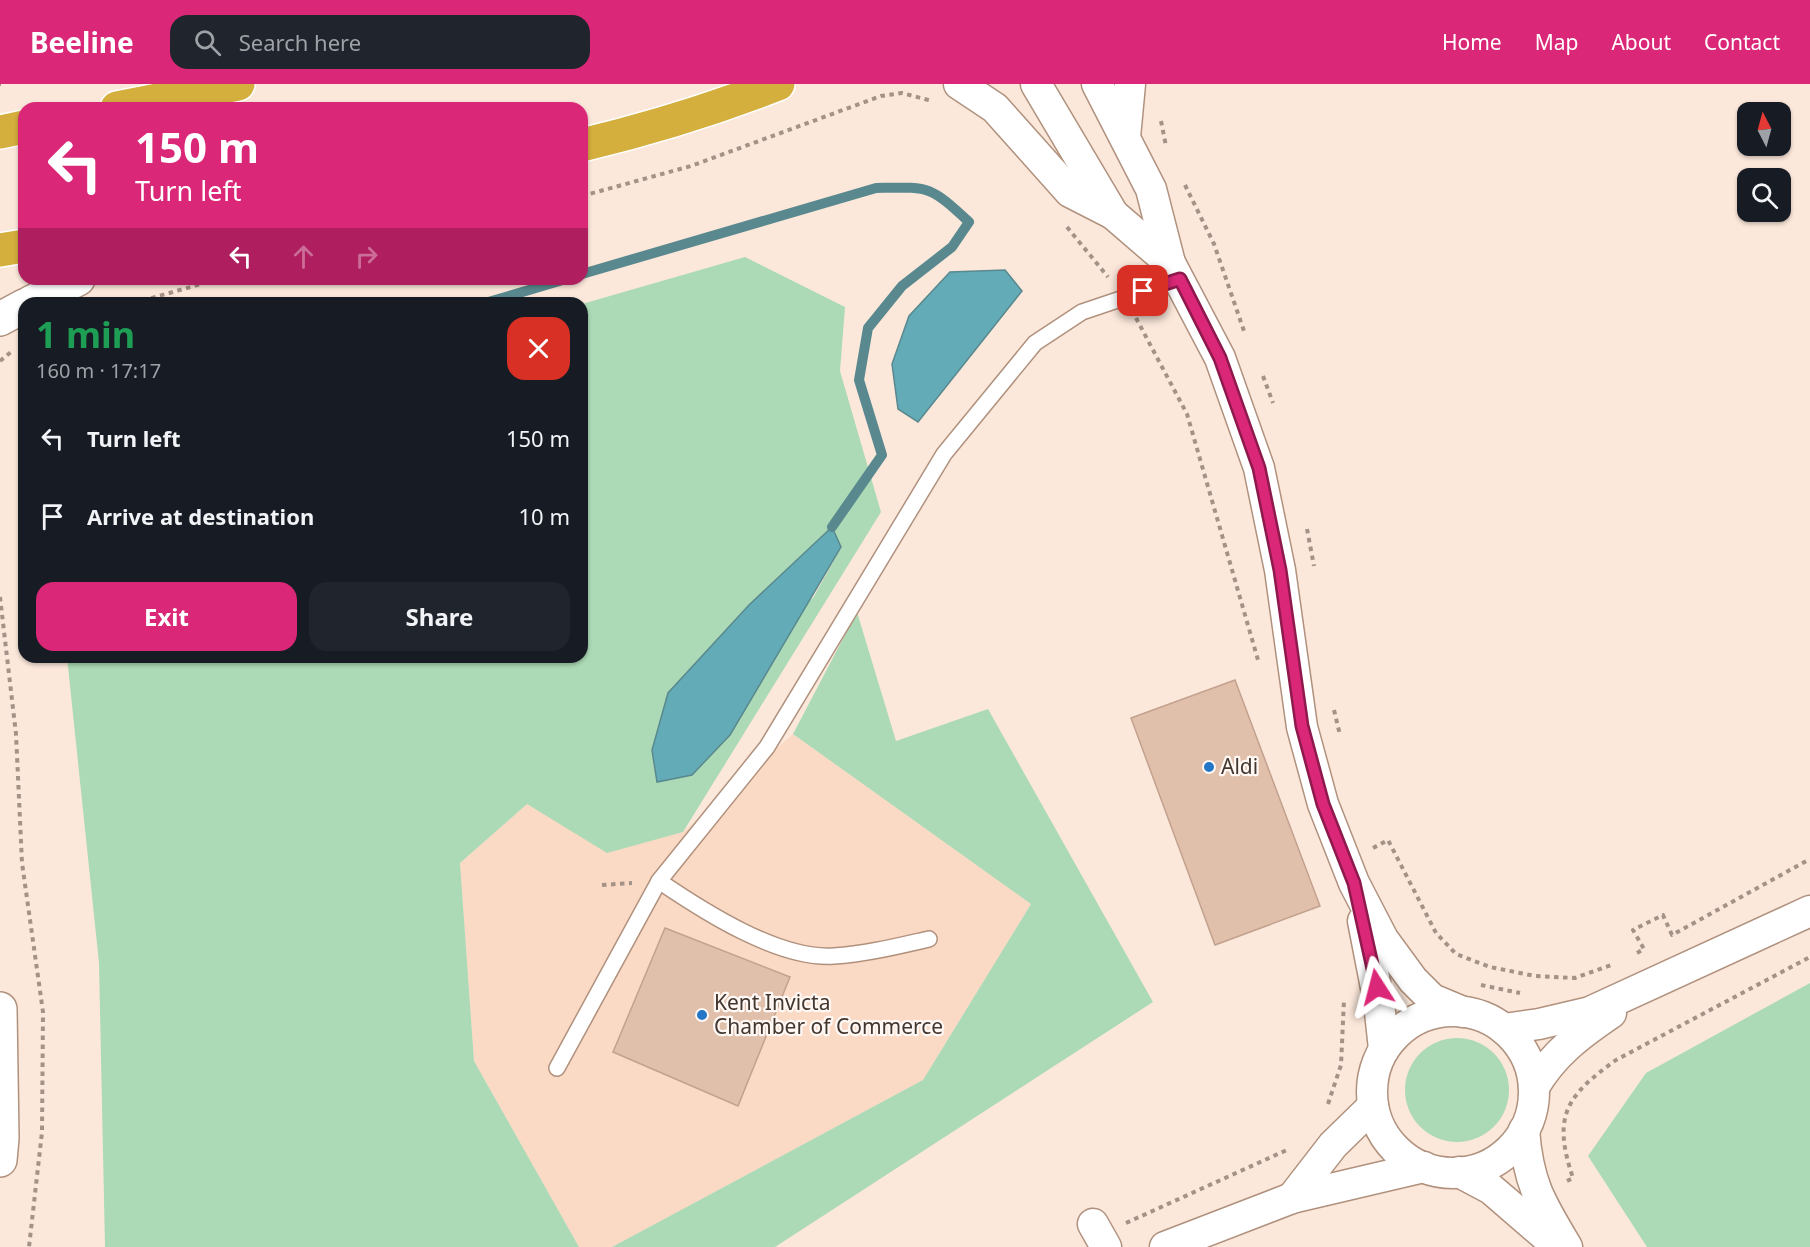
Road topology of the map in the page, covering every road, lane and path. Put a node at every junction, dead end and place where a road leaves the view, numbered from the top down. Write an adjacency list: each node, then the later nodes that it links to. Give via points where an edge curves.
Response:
1 (238, 84): 7 (highway)
2 (778, 84): 11 (highway, via 697,114)
3 (1036, 84): 13 (street)
4 (1097, 84): 10 (street)
5 (1130, 84): 10 (street)
6 (950, 94): 12 (path, via 881,96 691,166); 13 (street, via 995,108 1070,192)
7 (147, 102)
8 (18, 128): 9 (highway)
9 (0, 132)
10 (1125, 136): 17 (street, via 1151,189)
11 (588, 143)
12 (588, 194)
13 (1113, 214): 17 (street)
14 (1062, 221): 22 (path)
15 (18, 247): 16 (highway)
16 (0, 250)
17 (1175, 271): 22 (lane); 32 (street, via 1220,358 1259,468 1280,570 1302,726 1323,804)
18 (66, 285): 20 (street)
19 (198, 285): 21 (path)
20 (42, 297)
21 (155, 297)
22 (1124, 297): 28 (path, via 1187,414); 31 (lane, via 1082,312 1035,342 944,454 767,747)
23 (18, 309): 24 (street)
24 (0, 319)
25 (6, 354): 26 (path)
26 (0, 361)
27 (0, 597): 58 (path, via 16,734 22,863 43,1012 42,1132)
28 (1260, 665)
29 (1378, 857): 37 (path, via 1374,848 1388,840 1436,933 1456,954 1490,967 1535,976 1575,978)
30 (1810, 860): 35 (path, via 1672,935 1663,915 1633,930 1644,949)
31 (659, 881): 34 (lane, via 709,915 791,951 832,957); 46 (lane)
32 (1354, 883): 43 (street, via 1383,939 1413,980 1432,999); 45 (street, via 1371,956)
33 (1810, 911): 39 (street)
34 (929, 939)
35 (1627, 957)
36 (1810, 957): 55 (path, via 1616,1060 1588,1080 1568,1106 1563,1125)
37 (1619, 961)
38 (1479, 984): 41 (path)
39 (1654, 985): 44 (street, via 1590,1012); 47 (street, via 1569,1043 1547,1064)
40 (1345, 988): 48 (path, via 1341,1065)
41 (1523, 993)
42 (0, 1010): 52 (street)
43 (1462, 1012): 44 (street, via 1477,1014); 45 (street, via 1444,1011 1409,1023)
44 (1504, 1029): 47 (street, via 1525,1055)
45 (1384, 1049): 49 (street, via 1372,1087)
46 (557, 1068)
47 (1534, 1086): 50 (street)
48 (1328, 1105)
49 (1373, 1106): 53 (street, via 1390,1144); 56 (street, via 1333,1145)
50 (1524, 1130): 54 (street, via 1497,1160); 61 (street, via 1526,1159 1536,1193)
51 (1297, 1145): 57 (path)
52 (0, 1160)
53 (1424, 1167): 54 (street); 56 (street)
54 (1459, 1172): 60 (street, via 1491,1189)
55 (1574, 1178)
56 (1292, 1198): 59 (street)
57 (1100, 1235)
58 (29, 1247)
59 (1165, 1247)
60 (1559, 1247)
61 (1567, 1247)

